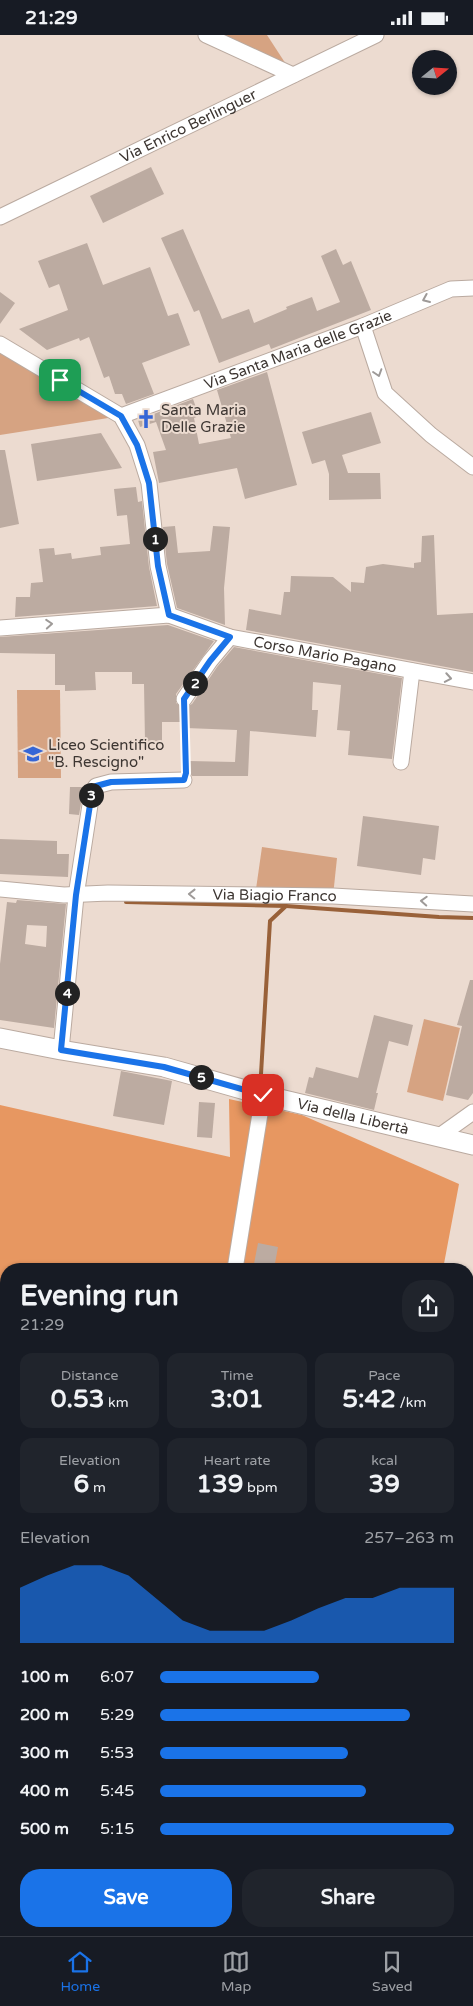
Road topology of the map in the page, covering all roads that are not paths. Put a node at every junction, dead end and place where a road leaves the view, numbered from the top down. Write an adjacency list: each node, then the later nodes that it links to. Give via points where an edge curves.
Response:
1 (206, 35): 3 (street)
2 (376, 35): 3 (street, Via Enrico Berlinguer)
3 (293, 75): 4 (street, Via Enrico Berlinguer)
4 (0, 217)
5 (473, 288): 6 (street, Via Santa Maria delle Grazie, one-way to 6, via 451,289)
6 (363, 326): 8 (street, Via Santa Maria delle Grazie); 9 (street, one-way to 9, via 385,393 431,435)
7 (0, 345): 8 (street)
8 (121, 416): 10 (street, via 137,445 149,483 158,566)
9 (473, 467)
10 (169, 615): 11 (street, Corso Mario Pagano, one-way to 10); 12 (street, Corso Mario Pagano)
11 (0, 628)
12 (230, 637): 13 (street, Corso Mario Pagano); 15 (street)
13 (412, 671): 14 (street, Corso Mario Pagano, one-way to 14); 16 (street)
14 (473, 682)
15 (184, 699)
16 (401, 762)
17 (184, 780): 19 (street, via 111,782 96,786 92,792)
18 (0, 889): 19 (street, Via Biagio Franco)
19 (76, 895): 20 (street, Via Biagio Franco, one-way to 19, via 333,896); 22 (street)
20 (473, 904)
21 (0, 1038): 22 (main road, Via della Libertà)
22 (61, 1050): 23 (main road, Via della Libertà, via 164,1067)
23 (263, 1095): 25 (main road, Via della Libertà); 27 (street)
24 (467, 1117): 25 (street); 26 (street, via 457,1131)
25 (438, 1137): 26 (main road, Via della Libertà)
26 (466, 1144)
27 (236, 1263)

